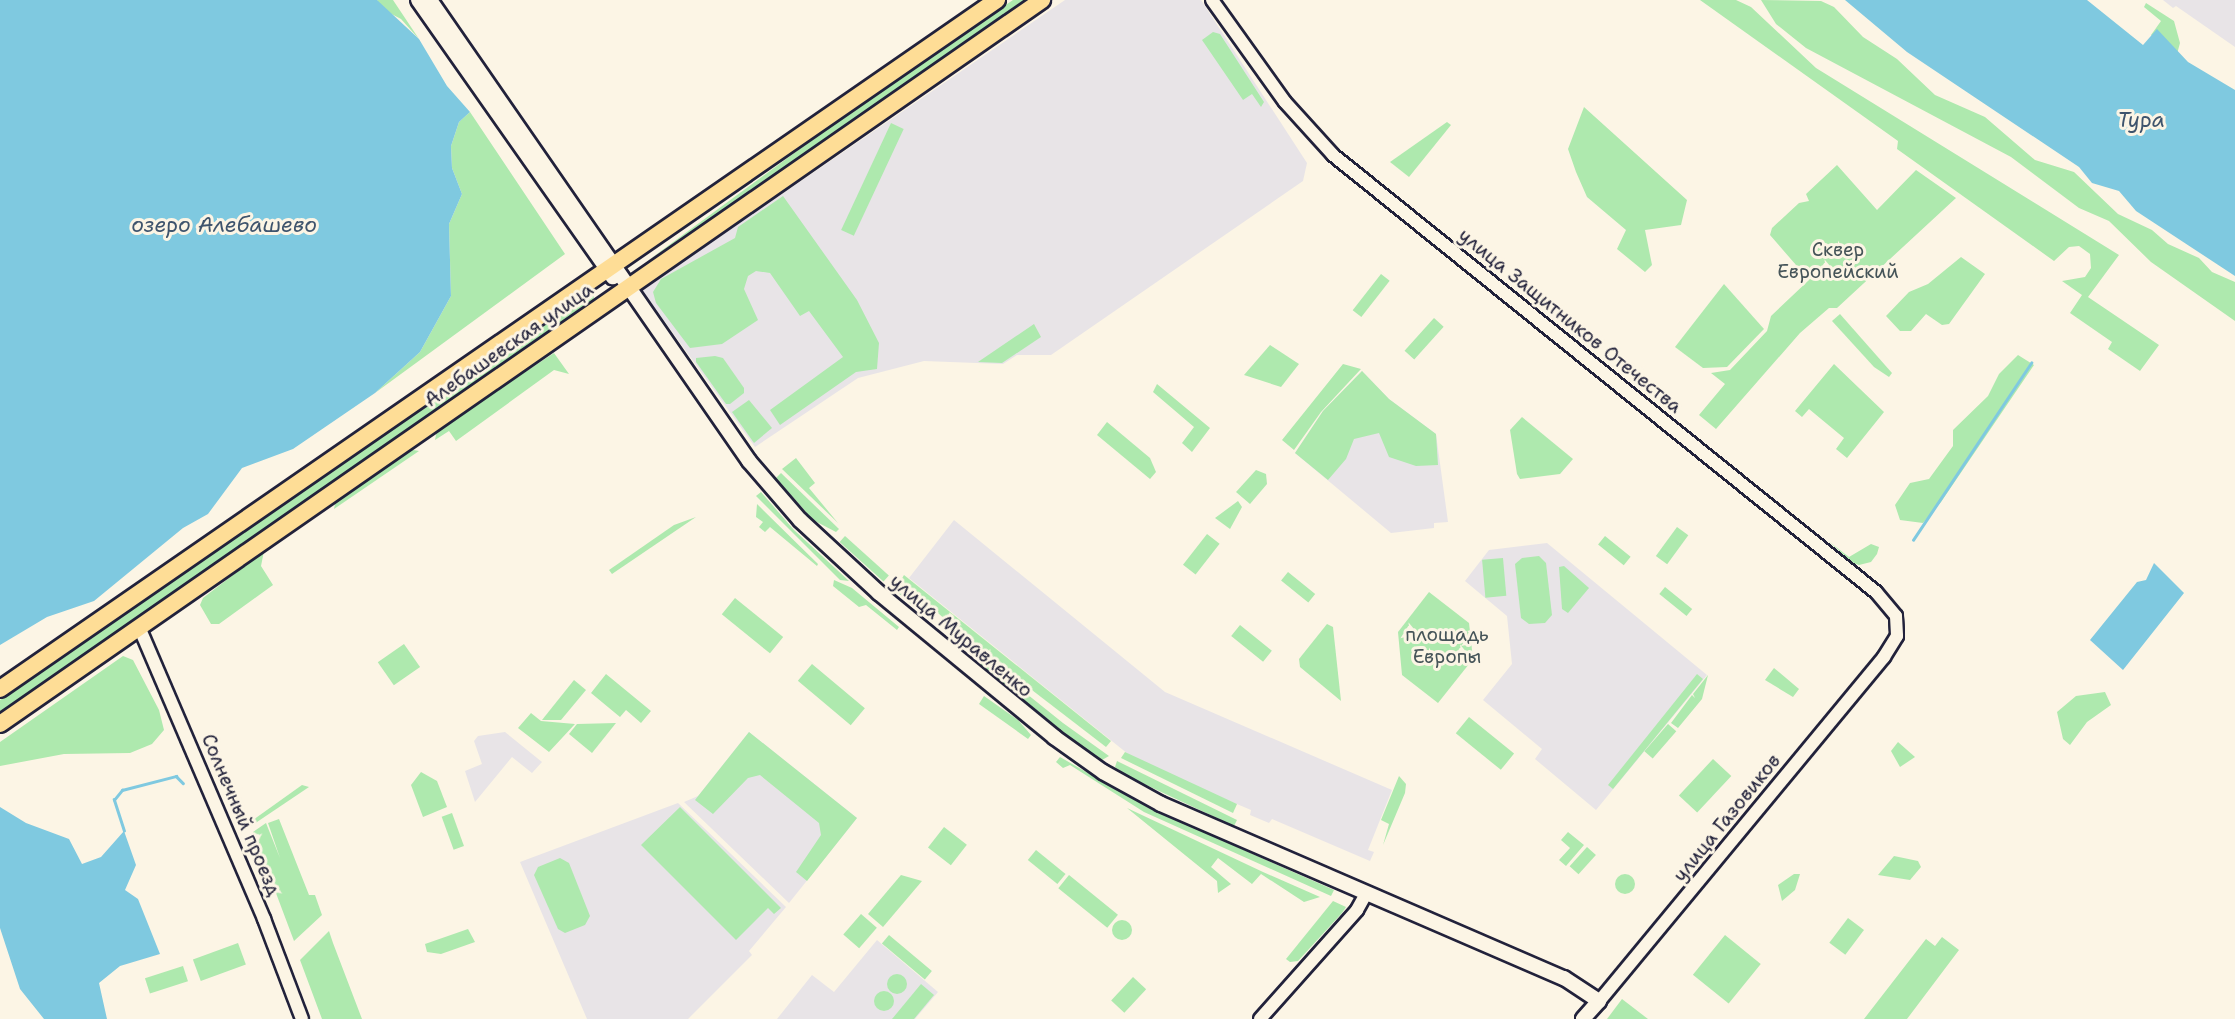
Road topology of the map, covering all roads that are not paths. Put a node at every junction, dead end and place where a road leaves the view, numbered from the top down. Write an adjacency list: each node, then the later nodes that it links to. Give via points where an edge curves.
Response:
1 (418, 0): 6 (main road)
2 (430, 0): 6 (main road)
3 (997, 0): 6 (main road, Алебашевская улица)
4 (1042, 0): 7 (main road, Алебашевская улица)
5 (1212, 0): 11 (street, улица Защитников Отечества, via 1285,102 1333,155 1886,600 1898,626)
6 (610, 267): 7 (main road); 8 (main road, Алебашевская улица)
7 (628, 289): 9 (main road, Алебашевская улица); 14 (main road, улица Муравленко, via 750,461 800,520 986,683 1103,772 1161,804)
8 (419, 400): 9 (main road, via 431,409); 12 (main road, Алебашевская улица)
9 (434, 423): 10 (main road, Алебашевская улица)
10 (139, 627): 13 (main road, Алебашевская улица); 16 (street, Солнечный проезд)
11 (1884, 657): 15 (street, улица Газовиков)
12 (0, 689)
13 (0, 724)
14 (1366, 894): 15 (main road, via 1564,978); 17 (street)
15 (1599, 1001): 18 (main road, улица Газовиков)
16 (302, 1019)
17 (1260, 1019)
18 (1583, 1019)

